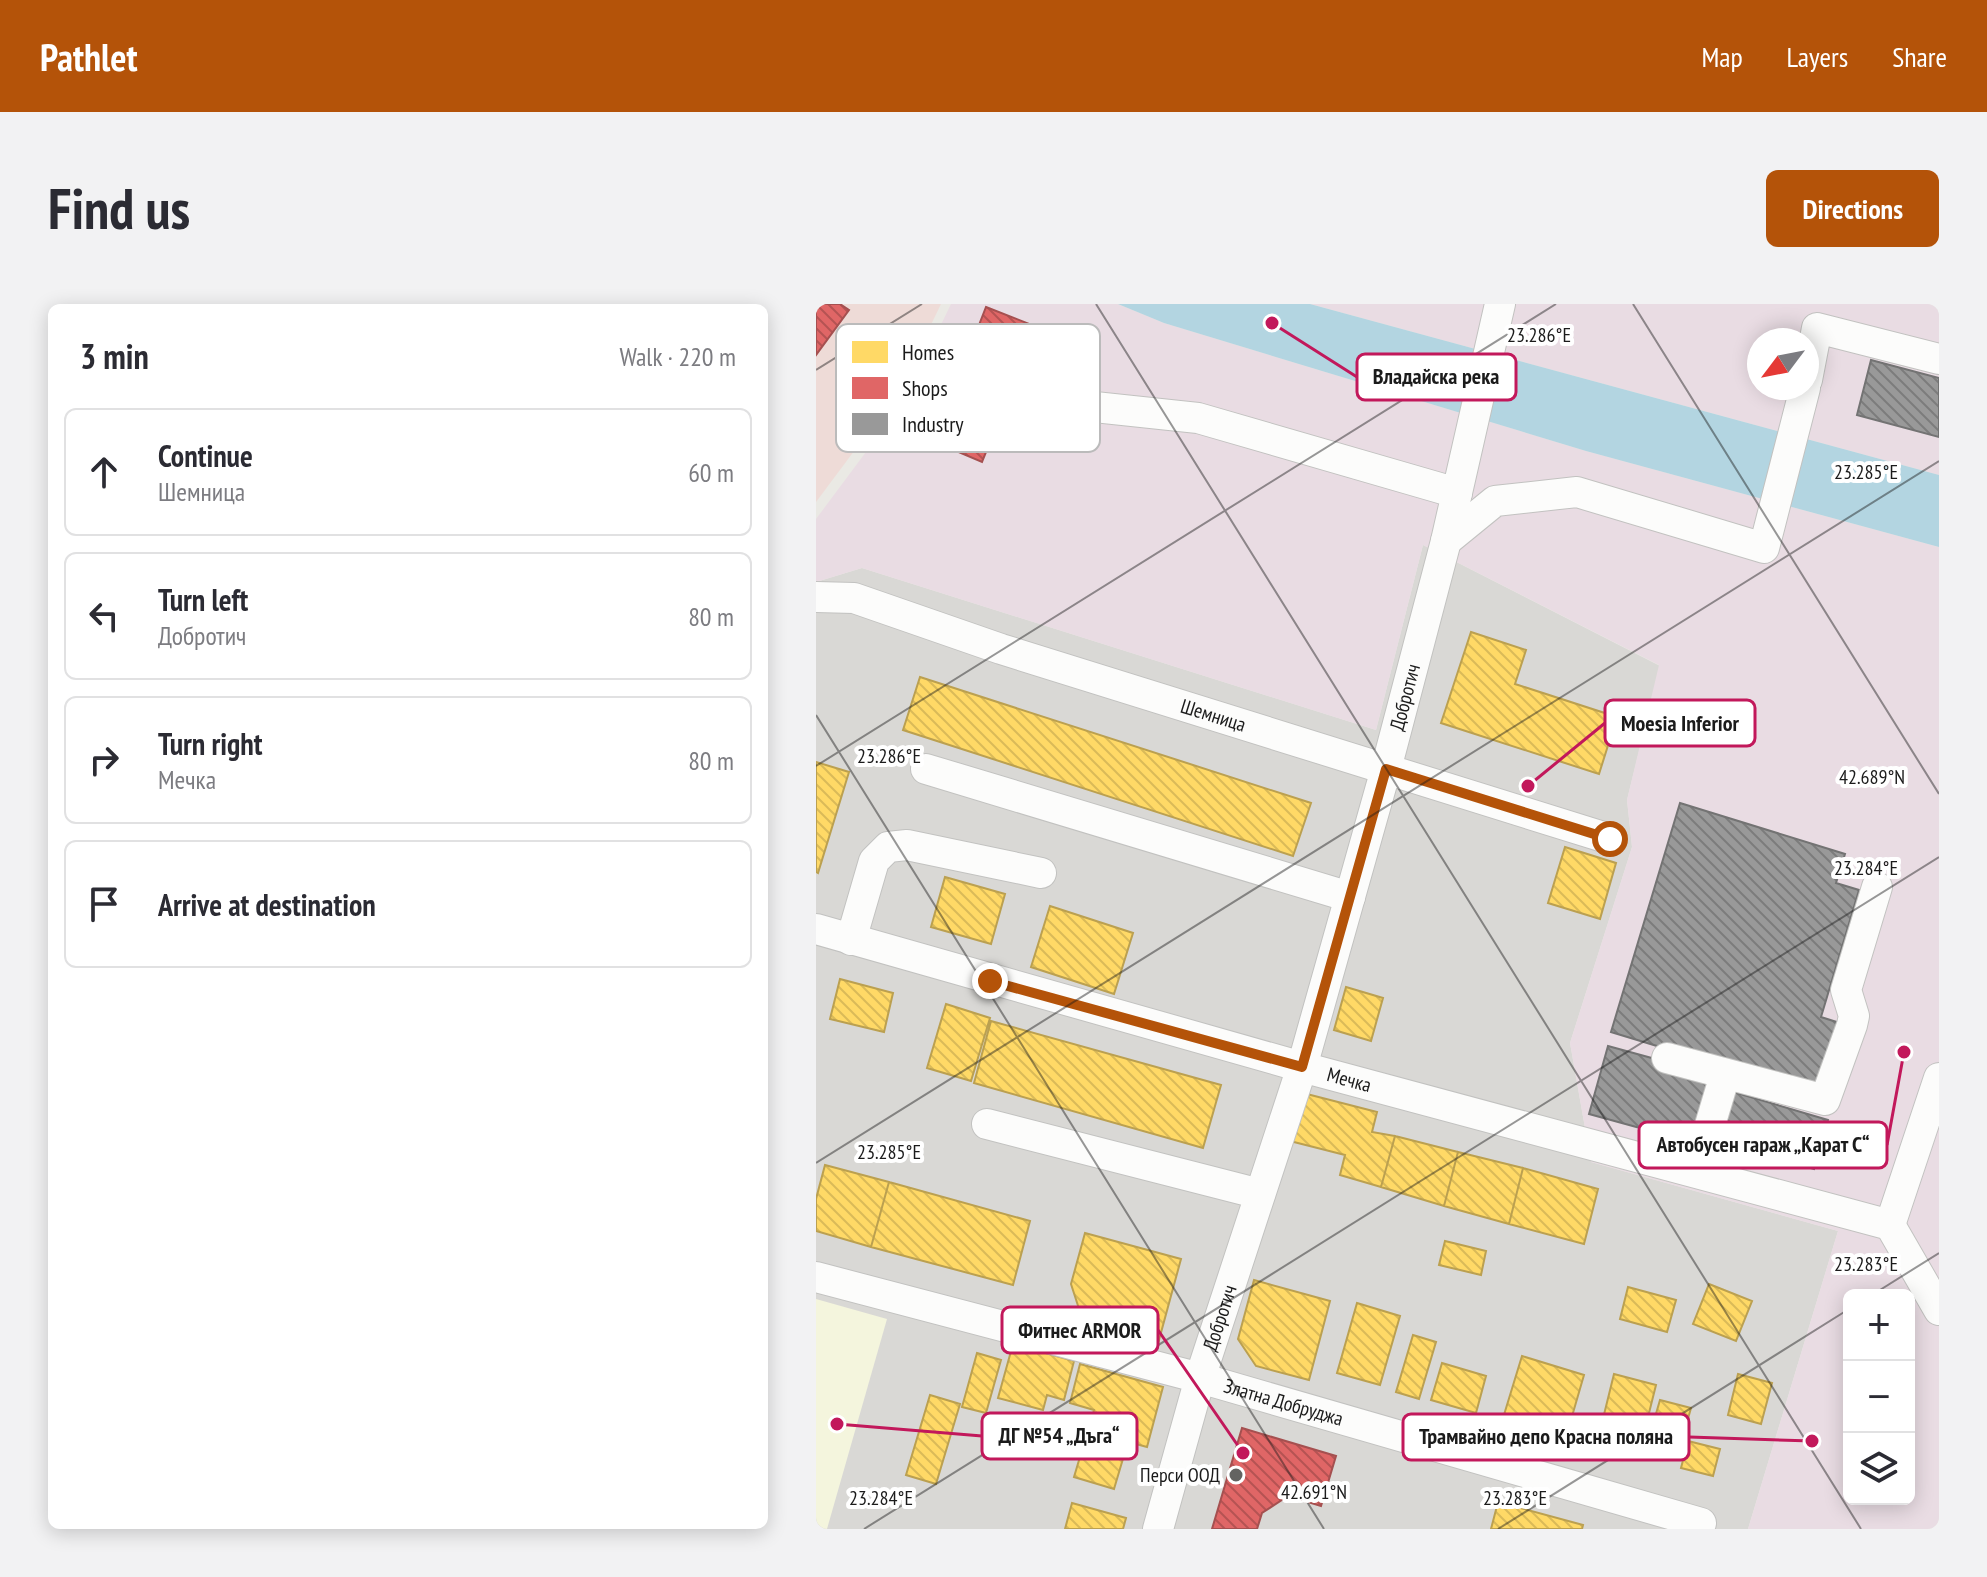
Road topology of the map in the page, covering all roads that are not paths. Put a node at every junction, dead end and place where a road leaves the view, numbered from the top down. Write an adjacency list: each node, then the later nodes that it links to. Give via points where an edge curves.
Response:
1 (1500, 304): 6 (street, Добротич)
2 (1819, 329): 3 (street)
3 (1939, 359)
4 (1803, 400): 7 (street, via 1764,548 1577,492 1495,501)
5 (1100, 408): 6 (street, via 1198,418)
6 (1457, 493): 7 (street, Добротич)
7 (1446, 541): 10 (street, Добротич)
8 (816, 597): 10 (street, Шемница, via 854,598)
9 (926, 769): 14 (street)
10 (1386, 769): 11 (street, Шемница); 14 (street, Добротич)
11 (1610, 839)
12 (1041, 873): 16 (street, via 907,845 888,847 874,861)
13 (1877, 887): 19 (street, via 1846,990 1852,1025 1825,1100)
14 (1350, 897): 18 (street, Добротич)
15 (816, 929): 16 (street, Мечка)
16 (851, 940): 18 (street, Мечка)
17 (1667, 1058): 19 (street)
18 (1302, 1067): 23 (street, Мечка); 24 (street, Добротич)
19 (1725, 1075): 23 (street)
20 (1939, 1078): 21 (street)
21 (1933, 1115): 25 (street)
22 (987, 1124): 24 (street)
23 (1696, 1172): 25 (street, Мечка)
24 (1260, 1194): 28 (street, Добротич)
25 (1890, 1225): 27 (street)
26 (816, 1277): 28 (street, Златна Добруджа)
27 (1939, 1310)
28 (1200, 1378): 29 (street, Златна Добруджа); 30 (street, Добротич)
29 (1701, 1523)
30 (1158, 1529)

